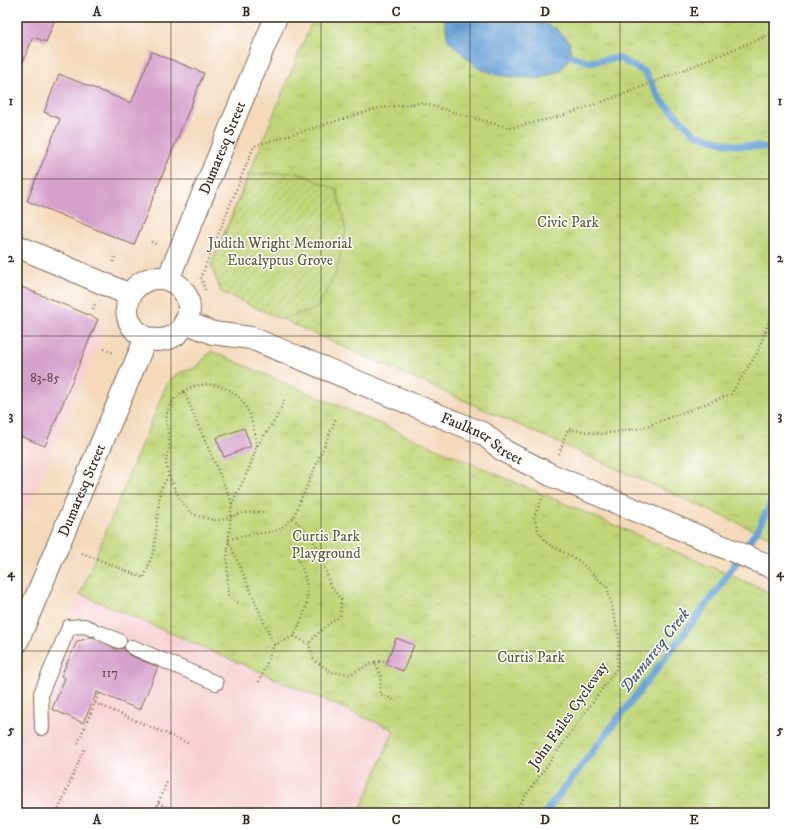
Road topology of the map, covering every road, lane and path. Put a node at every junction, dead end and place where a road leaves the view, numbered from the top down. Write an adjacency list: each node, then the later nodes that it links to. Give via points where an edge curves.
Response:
1 (276, 17): 4 (street, Dumaresq Street)
2 (774, 33): 5 (path, via 624,94 562,116 510,128 421,102 379,108 254,146 201,277)
3 (17, 246): 6 (street)
4 (168, 279): 6 (street, via 148,279 138,284); 8 (street, via 179,286 186,296 189,309)
5 (205, 290)
6 (130, 295): 9 (street, via 126,307 128,320 135,330)
7 (774, 309): 16 (path, via 758,353 731,394 642,428 602,434 568,430)
8 (185, 322): 9 (street, via 179,332 169,338); 26 (street, Faulkner Street, via 212,334 251,338 484,434 504,451 551,475)
9 (146, 338): 30 (street, Dumaresq Street)
10 (104, 349): 11 (path)
11 (115, 353)
12 (184, 392): 15 (path, via 199,384 218,385 235,393 248,410); 17 (path, via 173,401 165,420 169,444 166,462); 19 (path)
13 (286, 398): 15 (path)
14 (336, 420): 22 (path)
15 (257, 446): 19 (path, via 249,470)
16 (560, 451)
17 (168, 476): 21 (path, via 191,513 216,520); 25 (path, via 160,491 154,550 144,578)
18 (544, 490): 50 (path, John Failes Cycleway, via 534,517 538,531 547,543 579,561 607,587 619,636 617,668)
19 (232, 503): 21 (path)
20 (266, 512): 21 (path, via 241,514)
21 (230, 518): 23 (path)
22 (293, 518): 23 (path, via 279,530); 31 (path, via 320,551 330,585 341,599 340,616 330,622)
23 (228, 539): 27 (path, via 228,595); 32 (path)
24 (294, 549): 28 (path, via 306,575 308,601 305,615)
25 (82, 553)
26 (774, 568)
27 (238, 603)
28 (294, 636): 31 (path); 32 (path)
29 (119, 641): 41 (lane, via 84,626 69,627 41,693)
30 (17, 642)
31 (309, 644): 35 (path, via 314,660 331,672 350,674)
32 (274, 645): 36 (path)
33 (132, 647): 37 (lane)
34 (387, 661): 35 (path)
35 (375, 662): 39 (path, via 381,676 380,694)
36 (259, 682)
37 (216, 684)
38 (99, 692): 40 (path)
39 (396, 701)
40 (95, 703): 42 (path); 43 (path)
41 (42, 728)
42 (78, 744)
43 (190, 744)
44 (85, 747): 47 (path)
45 (167, 782): 46 (path)
46 (158, 803): 48 (path); 49 (path)
47 (57, 813)
48 (154, 813)
49 (180, 813)
50 (513, 813)

